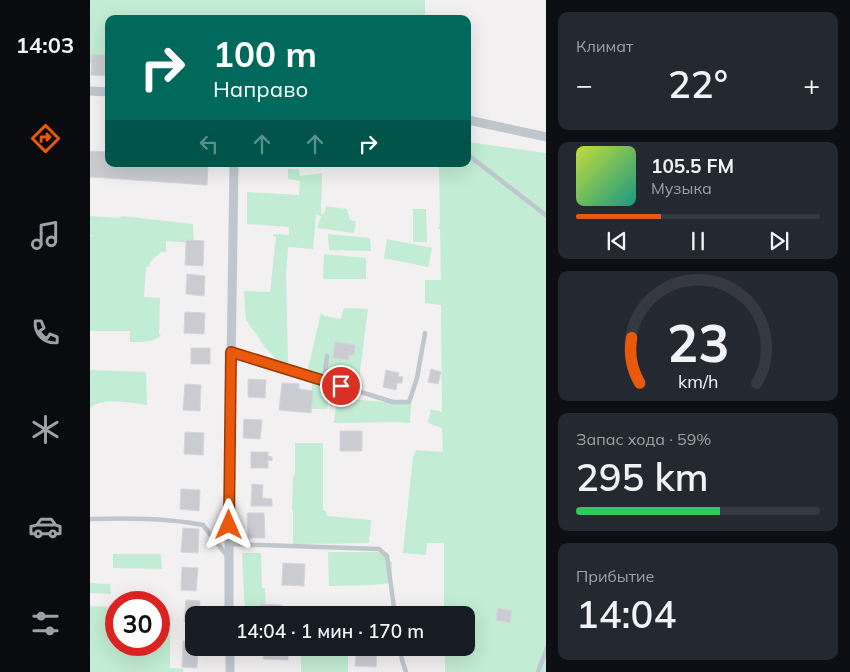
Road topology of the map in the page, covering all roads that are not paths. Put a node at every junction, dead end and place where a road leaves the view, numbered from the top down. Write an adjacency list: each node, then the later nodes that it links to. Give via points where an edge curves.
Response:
1 (90, 91): 2 (street)
2 (105, 92)
3 (471, 121): 4 (street)
4 (546, 137)
5 (471, 158): 7 (lane)
6 (234, 167): 9 (street)
7 (546, 216)
8 (425, 333): 11 (lane, via 409,402 393,402)
9 (231, 352): 11 (lane); 13 (street)
10 (327, 356): 11 (lane)
11 (324, 381)
12 (90, 519): 14 (lane, via 133,518 203,525)
13 (230, 544): 14 (street); 16 (lane, via 379,549 386,556)
14 (229, 558): 15 (street)
15 (230, 606)
16 (394, 606)
17 (546, 648): 22 (lane)
18 (230, 656): 20 (street)
19 (401, 656): 21 (lane)
20 (230, 672)
21 (406, 672)
22 (538, 672)

